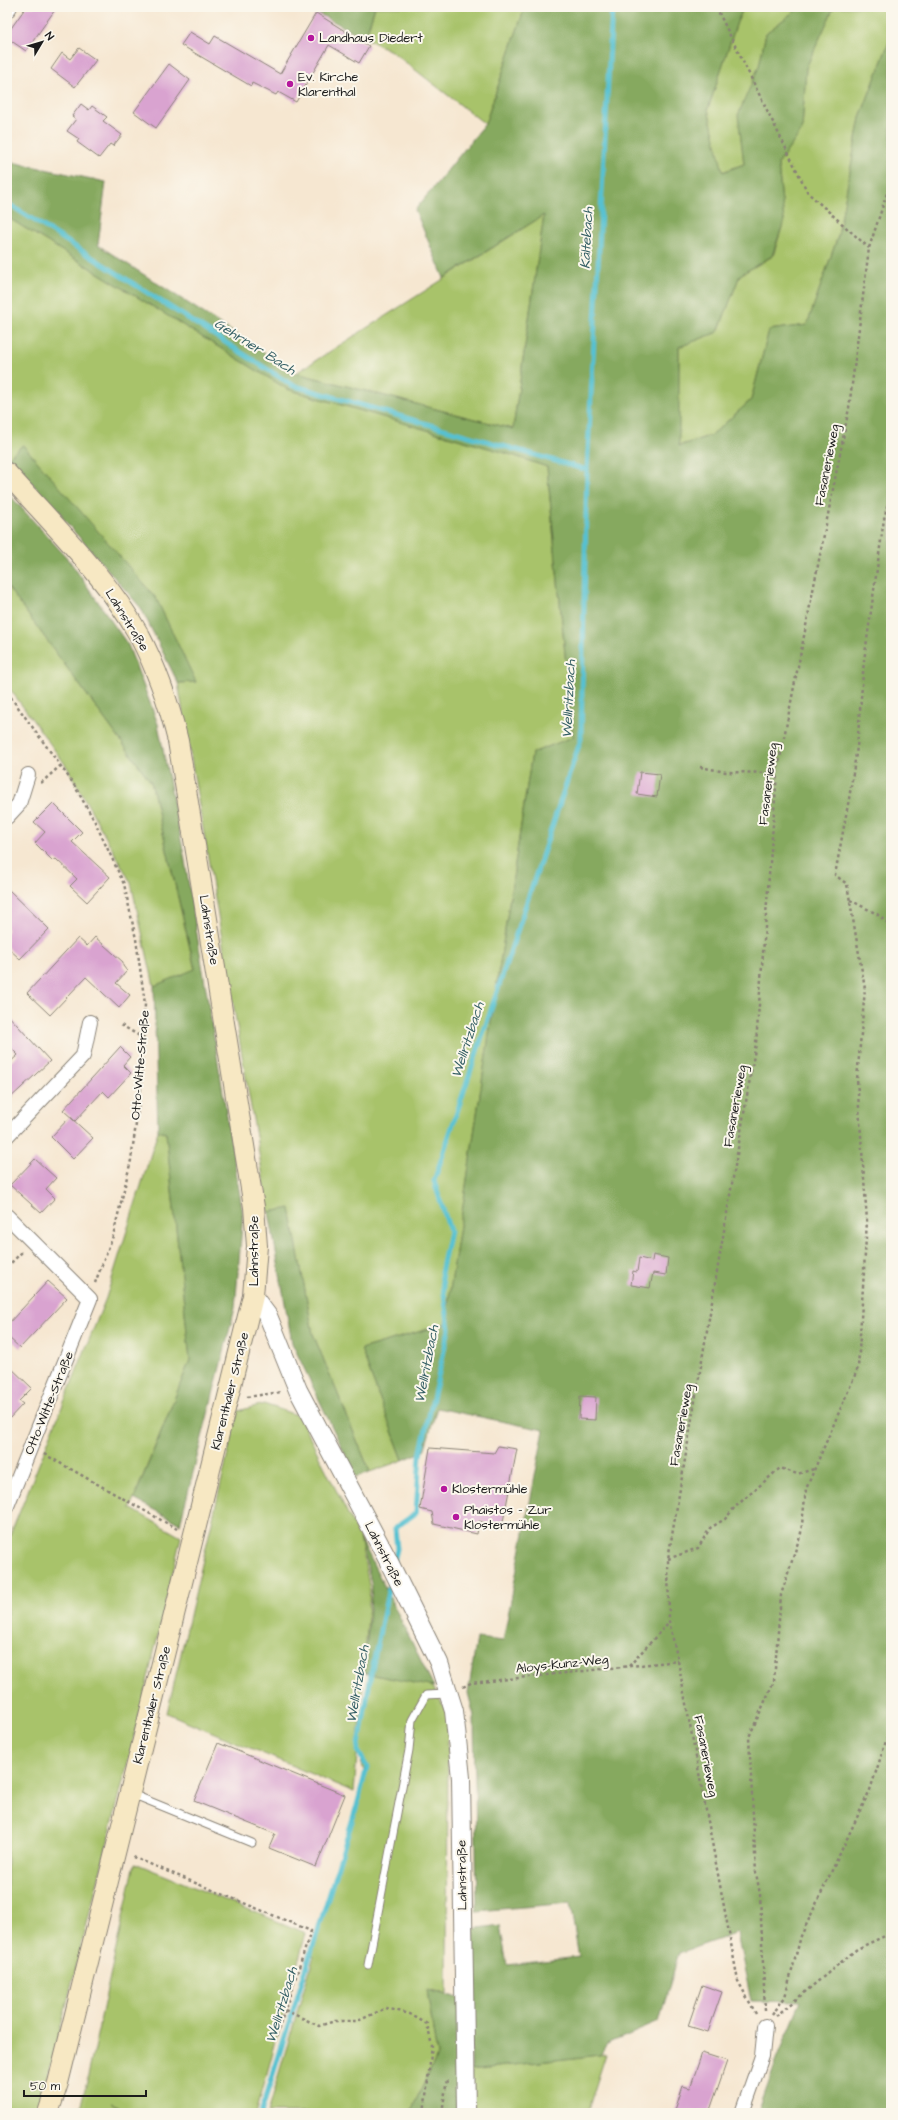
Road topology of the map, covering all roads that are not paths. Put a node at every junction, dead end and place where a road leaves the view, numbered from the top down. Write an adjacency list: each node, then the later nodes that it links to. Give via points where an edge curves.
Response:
1 (10, 7): 2 (street)
2 (7, 11)
3 (7, 473): 9 (main road, Lahnstraße, via 94,571 118,602 148,652 170,710 178,740 254,1207 257,1246)
4 (28, 775): 5 (street, via 18,804)
5 (7, 817)
6 (90, 1022): 7 (street, via 83,1056)
7 (7, 1136)
8 (7, 1216): 10 (street, Otto-Witte-Straße, via 90,1299)
9 (253, 1296): 11 (street, Lahnstraße, via 272,1325 298,1390 429,1641); 12 (main road, Klarenthaler Straße)
10 (7, 1506)
11 (450, 1693): 14 (lane, via 426,1695 412,1720 409,1750); 17 (street, Lahnstraße, via 461,1778)
12 (130, 1793): 13 (lane); 16 (main road, Klarenthaler Straße, via 60,2075)
13 (252, 1843)
14 (368, 1965)
15 (765, 2026): 18 (street, via 762,2056)
16 (48, 2113)
17 (466, 2113)
18 (742, 2113)

